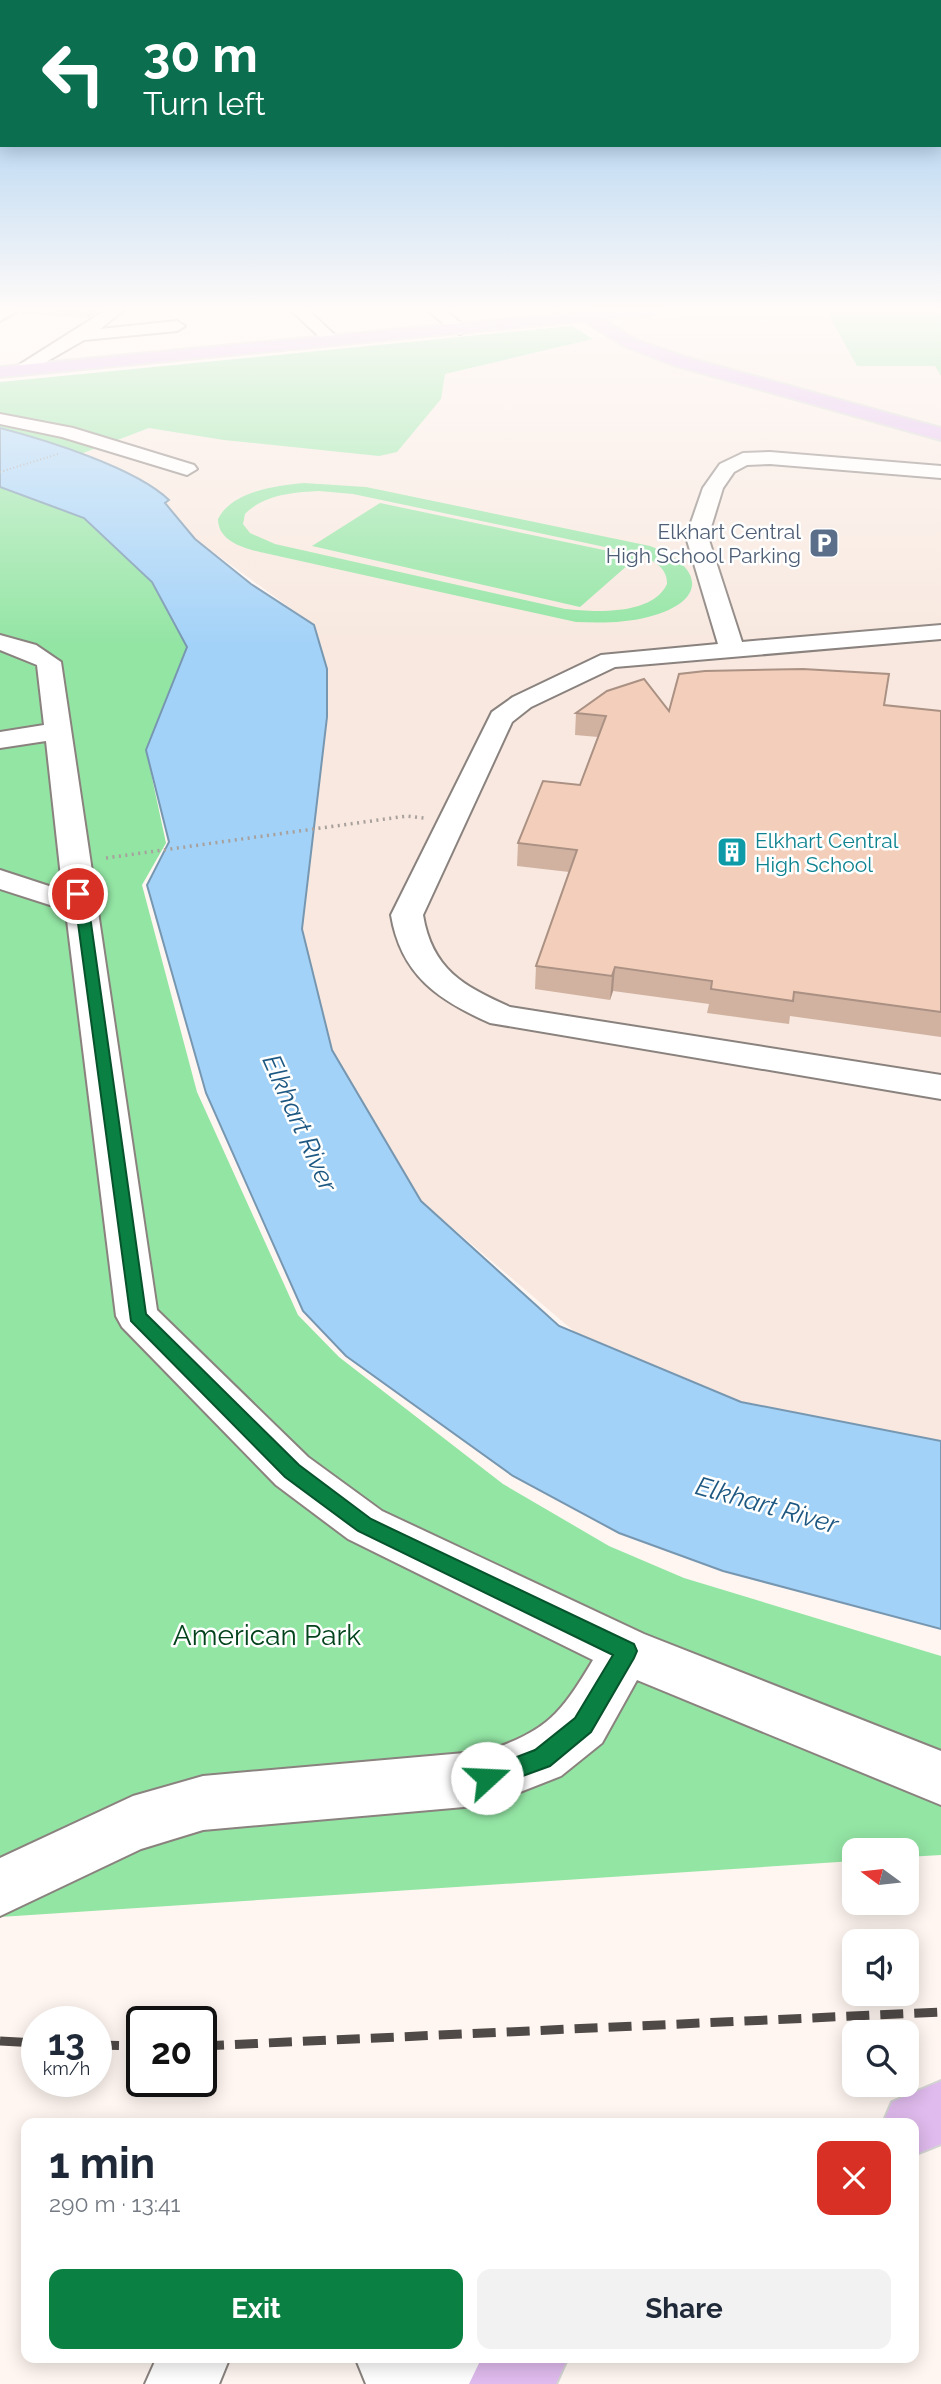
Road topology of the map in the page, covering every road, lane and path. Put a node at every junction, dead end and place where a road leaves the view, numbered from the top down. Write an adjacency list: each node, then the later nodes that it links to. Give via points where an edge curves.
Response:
1 (11, 421): 5 (street, via 66,432)
2 (893, 421): 3 (main road)
3 (941, 435)
4 (60, 453): 6 (path)
5 (187, 469)
6 (0, 472)
7 (941, 472): 10 (street, via 770,458 743,459 727,468 713,488 697,542)
8 (941, 632): 10 (street)
9 (0, 642): 11 (street, via 49,662)
10 (732, 649): 13 (street, via 610,660 522,702 501,718)
11 (58, 731): 12 (street); 16 (street)
12 (0, 740)
13 (450, 822): 14 (path, via 407,816); 17 (street, via 407,915 409,939 438,980 465,1001 543,1025)
14 (134, 854)
15 (0, 879): 16 (street, via 50,896)
16 (78, 894): 18 (street, via 137,1316 292,1471 365,1525)
17 (941, 1087)
18 (626, 1651): 19 (street); 20 (street, via 583,1725 542,1758 487,1778 203,1803 133,1824)
19 (941, 1778)
20 (0, 1888)
21 (941, 2112): 22 (main road)
22 (919, 2122)
23 (192, 2363): 27 (street)
24 (392, 2363): 28 (street)
25 (465, 2363): 29 (street)
26 (527, 2363): 30 (main road)
27 (180, 2384)
28 (403, 2384)
29 (482, 2384)
30 (503, 2384)

